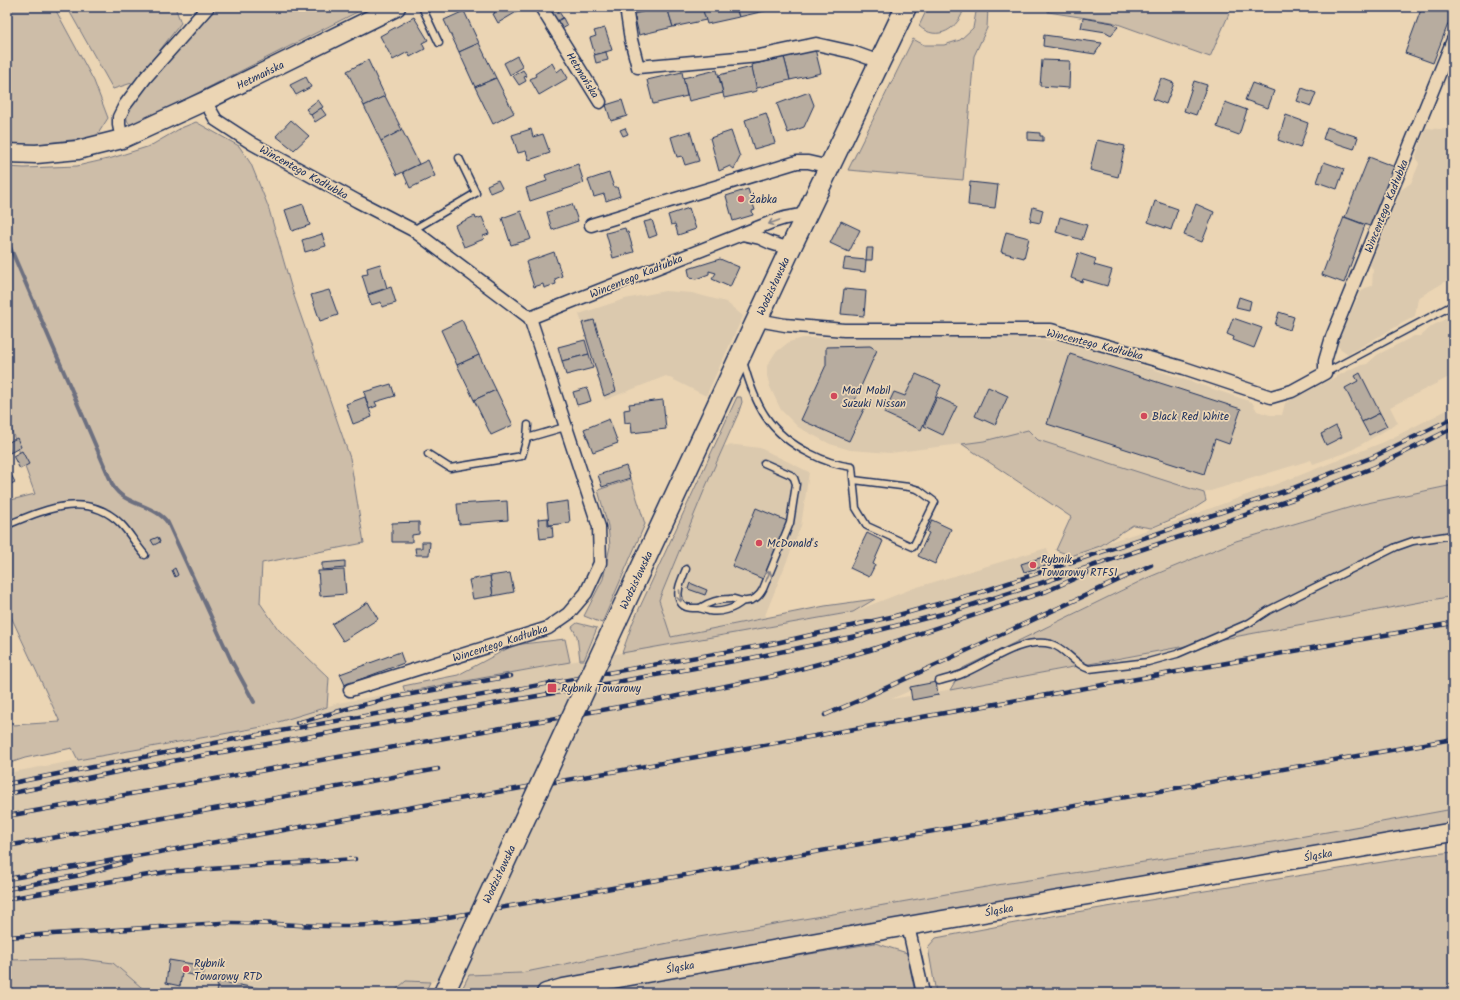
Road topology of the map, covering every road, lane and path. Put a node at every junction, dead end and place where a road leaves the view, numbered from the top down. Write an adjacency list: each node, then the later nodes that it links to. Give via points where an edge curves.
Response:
1 (208, 7): 12 (street, via 146,77 126,104 119,117)
2 (396, 7): 10 (street, Hetmańska)
3 (422, 7): 8 (lane)
4 (541, 7): 11 (street, Hetmańska)
5 (626, 7): 9 (street, via 638,67 759,56 816,44 852,52)
6 (906, 7): 9 (main road, Wodzisławska)
7 (1453, 40): 25 (street, Wincentego Kadłubka, via 1332,337 1325,361)
8 (439, 43)
9 (880, 62): 15 (main road, Wodzisławska)
10 (205, 102): 12 (street, Hetmańska); 18 (street, Wincentego Kadłubka, via 216,120 253,144)
11 (600, 102)
12 (122, 139): 13 (street, Hetmańska, via 78,150 36,154)
13 (7, 153)
14 (459, 158): 18 (lane, via 476,193)
15 (830, 167): 16 (main road, Wodzisławska); 17 (street, via 797,162)
16 (807, 214): 19 (street, Wincentego Kadłubka, one-way to 19, via 785,218); 20 (main road, Wodzisławska)
17 (591, 225)
18 (413, 230): 22 (street, Wincentego Kadłubka)
19 (742, 234): 20 (street); 22 (street, Wincentego Kadłubka)
20 (790, 249): 23 (main road, Wodzisławska)
21 (1453, 305): 25 (lane, Wincentego Kadłubka)
22 (530, 318): 27 (street, Wincentego Kadłubka)
23 (758, 320): 24 (main road, Wodzisławska); 25 (street, Wincentego Kadłubka, via 844,330 1051,330 1184,368 1271,397 1292,391)
24 (741, 356): 31 (lane, via 750,388 770,423 782,437 816,456 837,465 852,467); 42 (main road, Wodzisławska, bridge)
25 (1325, 373)
26 (528, 425): 28 (lane)
27 (565, 427): 28 (lane); 39 (street, Wincentego Kadłubka, via 599,527 600,563 586,593 568,614 548,628)
28 (526, 438): 29 (lane, via 522,456 450,468)
29 (428, 454)
30 (764, 463): 36 (lane, one-way to 30, via 758,597 763,589 790,523 795,491 794,478 791,475)
31 (854, 480): 31 (lane, via 856,508 867,526 912,547 935,502 919,490 908,487)
32 (7, 525): 34 (lane, via 60,507 93,507 108,513 122,525)
33 (1453, 535): 38 (lane, via 1412,541 1396,547 1269,610 1249,623 1170,656 1148,662 1089,669 1082,667 1060,648 1042,643 1013,649 962,674)
34 (145, 555)
35 (686, 569): 37 (lane, one-way to 37, via 680,586 681,604 691,609)
36 (743, 601): 37 (lane, via 731,598 712,601); 37 (lane, via 733,609 715,612)
37 (700, 608)
38 (938, 681)
39 (350, 690)
40 (1453, 832): 41 (street, Śląska)
41 (908, 926): 43 (street, Śląska); 44 (street)
42 (444, 993)
43 (546, 993)
44 (923, 993)

